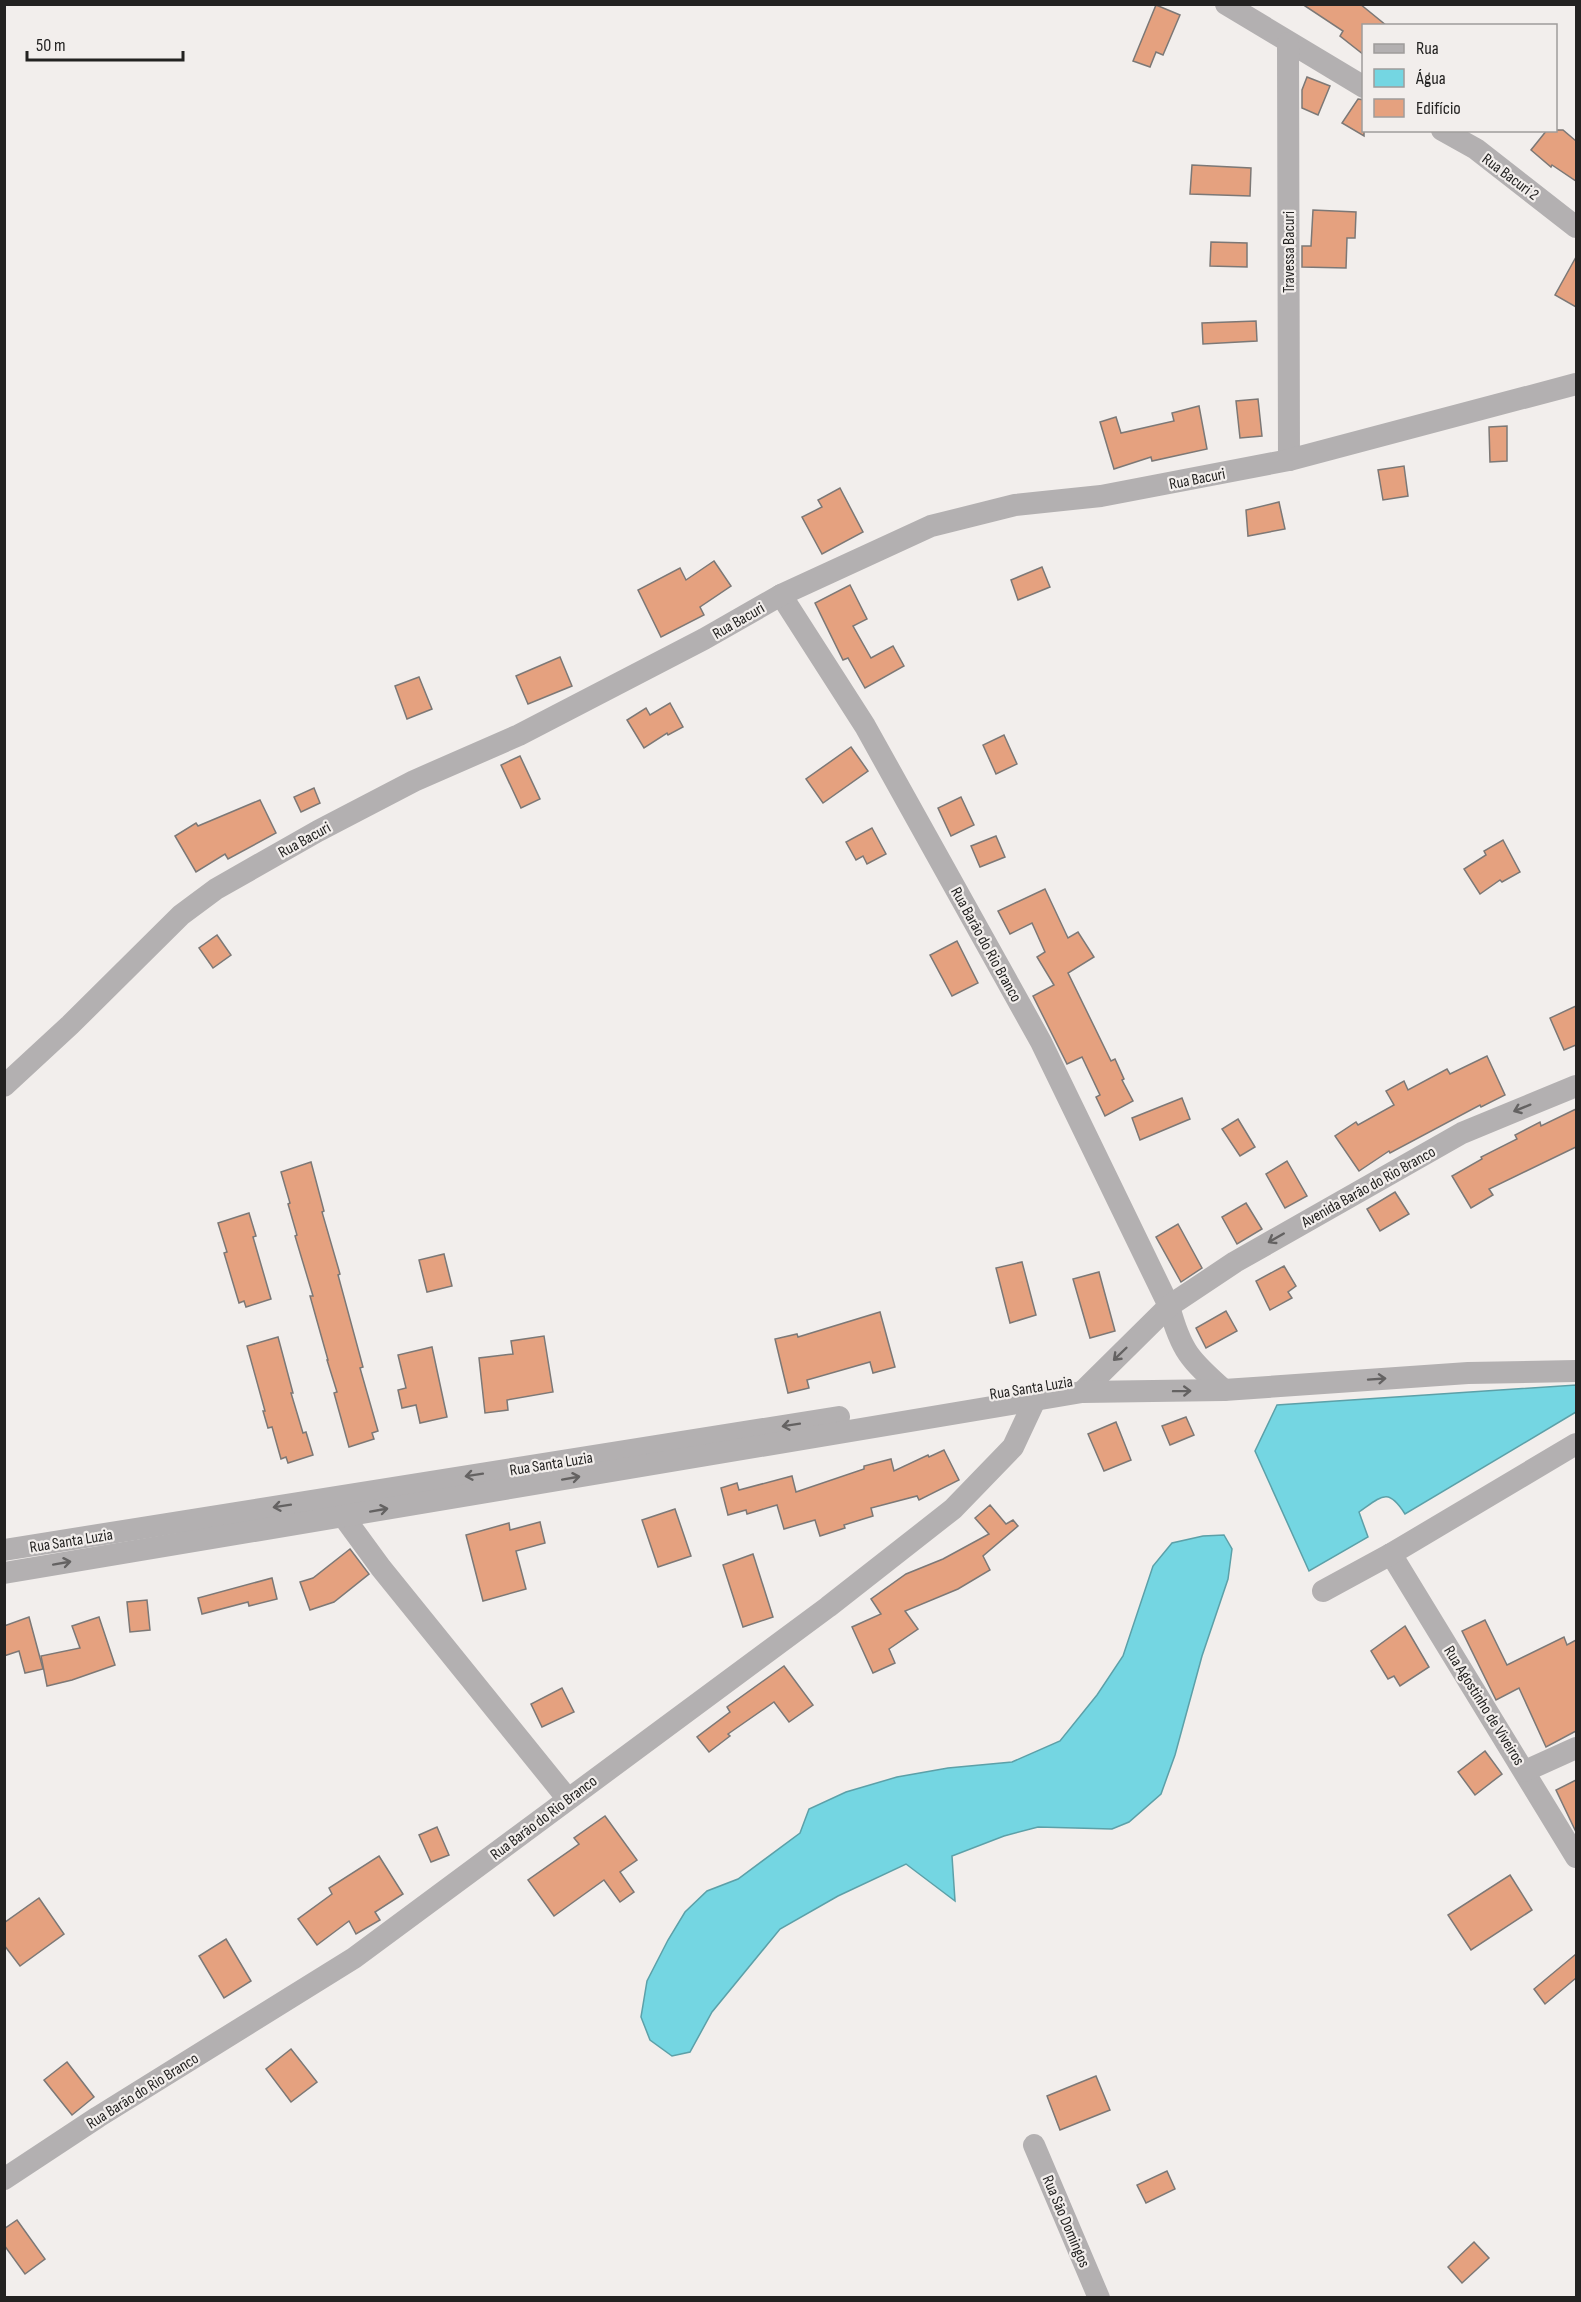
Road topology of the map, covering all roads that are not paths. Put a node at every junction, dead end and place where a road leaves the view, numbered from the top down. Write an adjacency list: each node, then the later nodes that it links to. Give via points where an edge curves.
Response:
1 (1226, 4): 2 (street)
2 (1287, 43): 3 (street); 7 (street, Travessa Bacuri)
3 (1362, 86)
4 (1446, 132): 5 (street, Rua Bacuri 2, via 1476,149)
5 (1576, 227)
6 (1576, 384): 7 (street, Rua Bacuri)
7 (1289, 460): 8 (street, Rua Bacuri, via 1101,496 1015,505 931,526)
8 (781, 595): 9 (street, Rua Bacuri, via 519,735 414,781 216,889 181,915); 11 (street, Rua Barão do Rio Branco, via 865,726 1035,1031)
9 (4, 1086)
10 (1576, 1086): 11 (street, Avenida Barão do Rio Branco, one-way to 11, via 1462,1133 1235,1262)
11 (1169, 1306): 13 (street, Avenida Barão do Rio Branco, one-way to 13); 14 (street, via 1182,1346 1195,1365)
12 (1576, 1371): 14 (street, one-way to 12, via 1468,1373)
13 (1098, 1376): 15 (street); 18 (street, Rua Santa Luzia, one-way to 18)
14 (1224, 1390): 15 (street, one-way to 14)
15 (1082, 1392): 16 (street, Rua Santa Luzia)
16 (1035, 1400): 19 (street, Rua Santa Luzia, one-way to 16); 26 (street, Rua Barão do Rio Branco, via 1012,1447 953,1509 828,1607)
17 (1576, 1444): 21 (street)
18 (354, 1495): 19 (street); 20 (street, Rua Santa Luzia, one-way to 20)
19 (343, 1516): 22 (street, Rua Santa Luzia, one-way to 19); 26 (street)
20 (4, 1550)
21 (1391, 1554): 23 (street); 25 (street, Rua Agostinho de Viveiros)
22 (4, 1573)
23 (1323, 1591)
24 (1576, 1748): 25 (street)
25 (1525, 1771): 27 (street, Rua Agostinho de Viveiros)
26 (567, 1798): 29 (street, Rua Barão do Rio Branco, via 354,1958)
27 (1576, 1857)
28 (1035, 2145): 30 (street, Rua São Domingos)
29 (4, 2179)
30 (1099, 2298)

